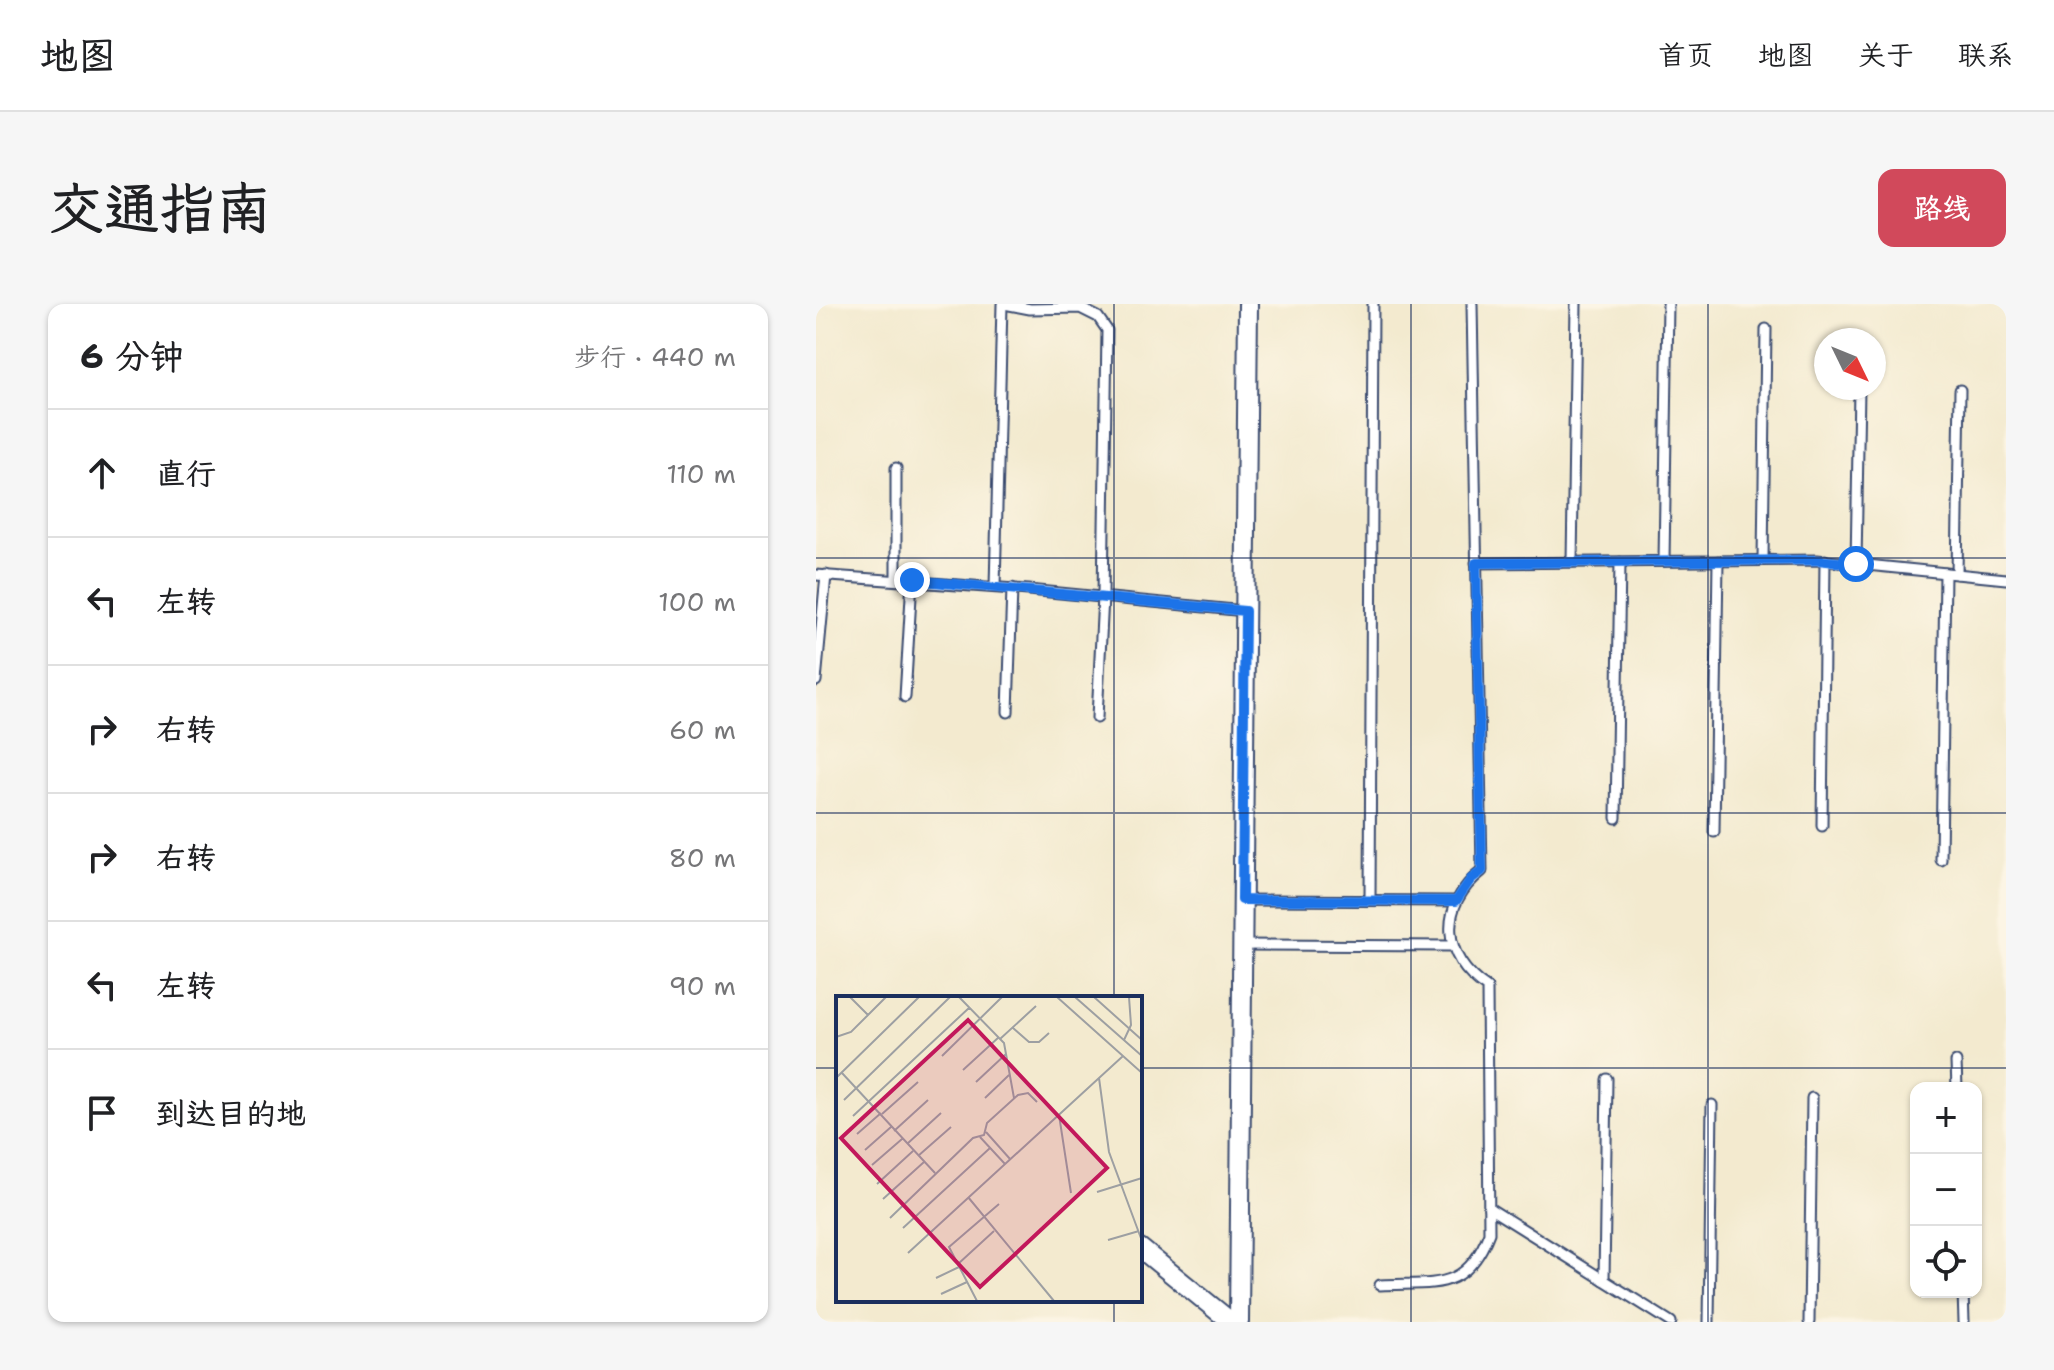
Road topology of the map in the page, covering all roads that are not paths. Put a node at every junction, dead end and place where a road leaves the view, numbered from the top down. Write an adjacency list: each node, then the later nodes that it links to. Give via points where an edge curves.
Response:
1 (1003, 304): 25 (lane); 27 (lane, via 1080,308 1098,317 1107,330)
2 (1248, 304): 28 (street)
3 (1373, 304): 38 (lane)
4 (1472, 304): 17 (lane)
5 (1576, 304): 15 (lane)
6 (1668, 304): 13 (lane)
7 (1766, 329): 11 (lane)
8 (1960, 390): 20 (lane)
9 (1859, 400): 18 (lane)
10 (896, 468): 22 (lane)
11 (1763, 560): 12 (lane); 14 (lane)
12 (1825, 560): 18 (lane); 34 (lane)
13 (1664, 561): 14 (lane); 16 (lane)
14 (1718, 561): 35 (lane)
15 (1572, 562): 16 (lane); 17 (lane)
16 (1620, 562): 33 (lane)
17 (1476, 563): 39 (lane, via 1482,871)
18 (1856, 564): 19 (lane)
19 (1945, 573): 20 (lane); 36 (lane)
20 (1957, 574): 23 (lane)
21 (821, 575): 22 (lane); 29 (lane)
22 (896, 579): 24 (lane)
23 (2006, 579)
24 (912, 580): 25 (lane); 30 (lane)
25 (995, 587): 26 (lane)
26 (1012, 588): 27 (lane); 31 (lane)
27 (1103, 596): 28 (lane); 32 (lane)
28 (1245, 611): 37 (street)
29 (816, 681)
30 (905, 697)
31 (1008, 712)
32 (1097, 718)
33 (1616, 818)
34 (1822, 826)
35 (1714, 832)
36 (1941, 860)
37 (1242, 900): 38 (lane); 40 (street)
38 (1370, 900): 39 (lane)
39 (1456, 901): 41 (lane, via 1450,926)
40 (1242, 945): 41 (lane); 53 (street)
41 (1453, 946): 47 (lane, via 1467,972 1487,988)
42 (1956, 1062): 44 (lane)
43 (1607, 1079): 49 (lane)
44 (1957, 1082)
45 (1812, 1098): 56 (lane)
46 (1712, 1105): 55 (lane)
47 (1489, 1208): 49 (lane); 50 (lane, via 1483,1248 1453,1281)
48 (1142, 1250): 52 (street)
49 (1604, 1280): 54 (lane)
50 (1380, 1285)
51 (1963, 1298): 57 (lane)
52 (1231, 1322)
53 (1239, 1322)
54 (1671, 1322)
55 (1709, 1322)
56 (1809, 1322)
57 (1964, 1322)

